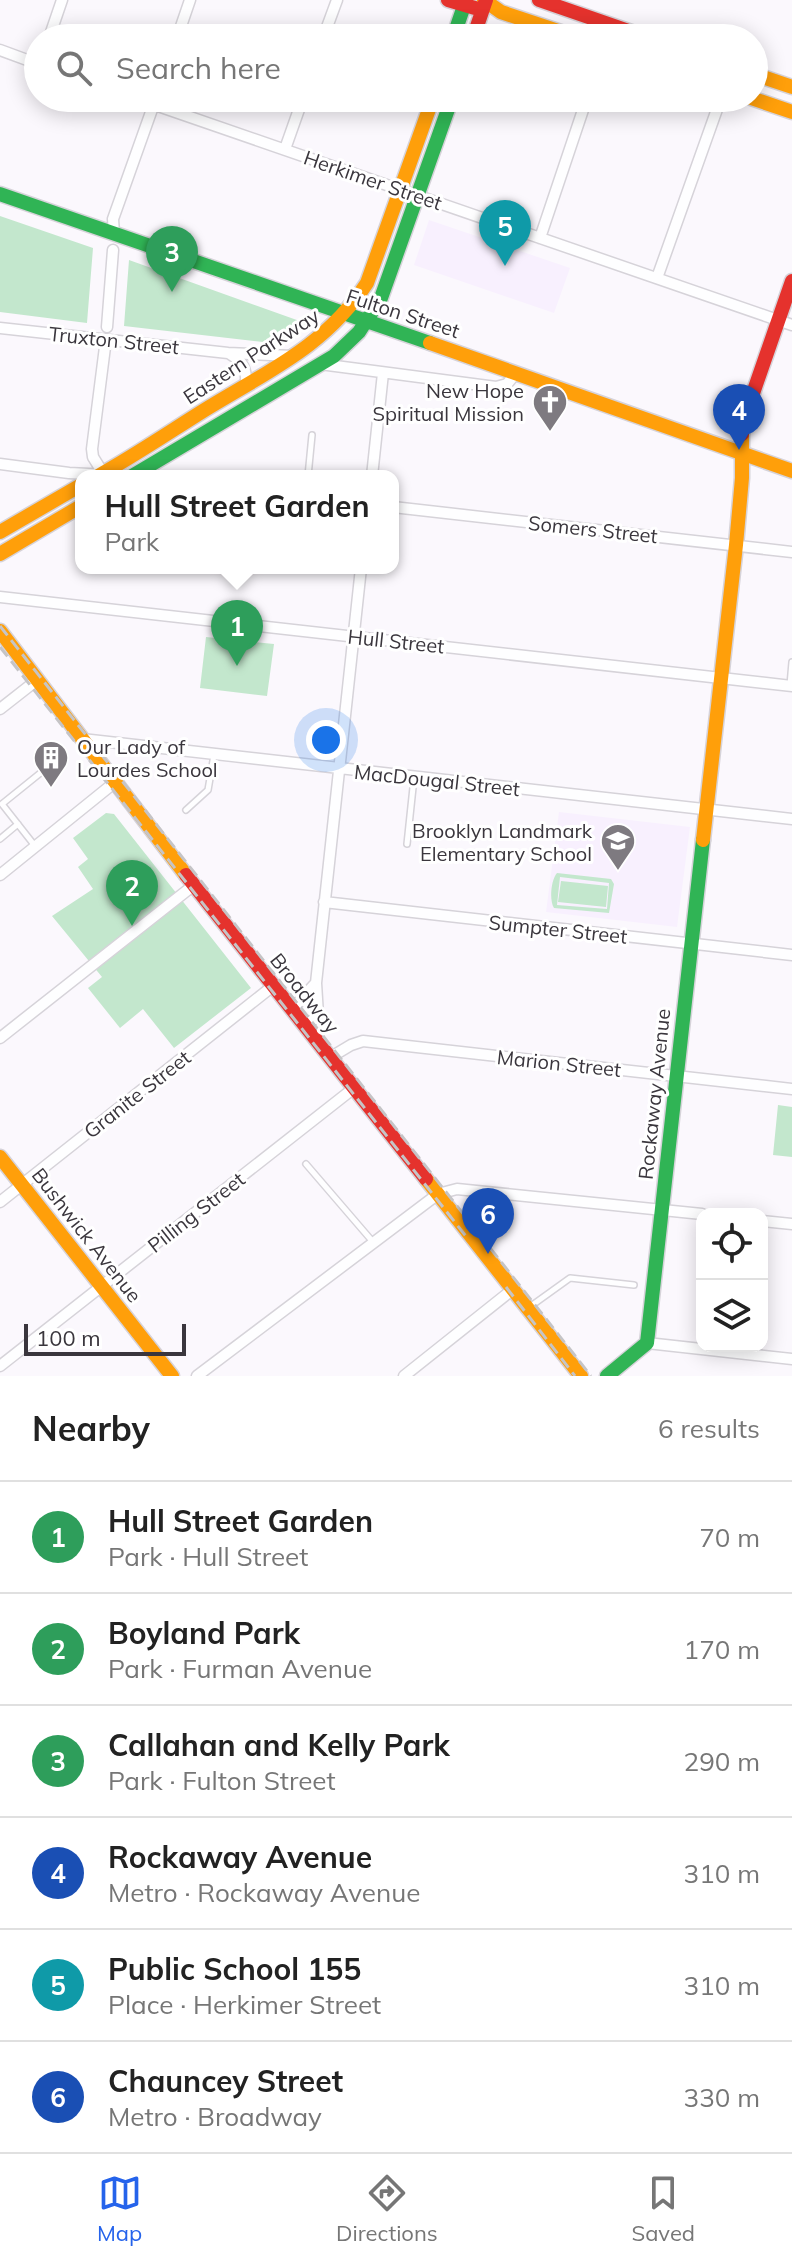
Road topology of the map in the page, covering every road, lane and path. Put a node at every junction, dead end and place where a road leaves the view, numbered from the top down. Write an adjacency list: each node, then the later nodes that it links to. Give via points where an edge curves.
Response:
1 (62, 0): 8 (street)
2 (190, 0): 9 (street)
3 (337, 0): 10 (street)
4 (448, 0): 6 (main road)
5 (539, 0): 14 (main road)
6 (465, 2): 7 (main road); 11 (main road)
7 (485, 3): 12 (main road); 13 (main road)
8 (54, 24)
9 (182, 24)
10 (328, 24)
11 (458, 24)
12 (478, 24)
13 (537, 24)
14 (608, 24)
15 (0, 50): 16 (street)
16 (24, 59)
17 (768, 79): 18 (main road)
18 (792, 87)
19 (768, 104): 27 (main road)
20 (151, 112): 32 (street, via 113,219)
21 (185, 112): 28 (street, Herkimer Street)
22 (298, 112): 28 (street)
23 (428, 112): 29 (main road, Eastern Parkway)
24 (447, 112): 31 (main road, Eastern Parkway)
25 (582, 112): 33 (street)
26 (716, 112): 35 (street)
27 (792, 112)
28 (285, 149): 29 (street, Herkimer Street)
29 (401, 189): 31 (street, Herkimer Street); 37 (main road, Eastern Parkway, via 367,283)
30 (0, 194): 32 (main road, Fulton Street)
31 (418, 195): 33 (street, Herkimer Street); 38 (main road, Eastern Parkway, via 385,291)
32 (114, 234): 37 (main road, Fulton Street)
33 (540, 238): 35 (street, Herkimer Street)
34 (113, 250): 40 (street)
35 (657, 278): 39 (street, Herkimer Street)
36 (792, 281): 39 (main road, Rockaway Avenue)
37 (345, 315): 38 (main road, Fulton Street); 44 (main road, Eastern Parkway)
38 (367, 322): 45 (main road, Eastern Parkway, via 342,349); 47 (main road, Fulton Street)
39 (785, 323): 50 (main road, Rockaway Avenue, via 742,425)
40 (107, 327)
41 (0, 328): 42 (street, Truxton Street)
42 (106, 339): 43 (street, Truxton Street); 52 (street, via 92,449)
43 (228, 353): 44 (street, Truxton Street); 48 (street, via 242,362)
44 (293, 356): 48 (main road, Eastern Parkway)
45 (318, 364): 46 (street); 54 (main road, Eastern Parkway)
46 (383, 373): 47 (street, via 496,387); 56 (street)
47 (516, 373): 50 (main road, Fulton Street)
48 (246, 385): 53 (main road, Eastern Parkway)
49 (312, 435): 55 (lane)
50 (741, 454): 57 (main road, Fulton Street); 63 (main road, Rockaway Avenue)
51 (0, 464): 58 (street)
52 (98, 470)
53 (108, 470)
54 (141, 470)
55 (309, 470)
56 (373, 470)
57 (792, 471)
58 (75, 473)
59 (75, 488): 62 (main road)
60 (399, 508): 63 (street, Somers Street)
61 (75, 510): 65 (main road)
62 (0, 532)
63 (736, 545): 64 (street, Somers Street); 71 (main road, Rockaway Avenue)
64 (792, 552)
65 (0, 554)
66 (360, 574): 69 (street)
67 (0, 597): 69 (street, Hull Street)
68 (0, 631): 72 (main road, Broadway)
69 (354, 636): 71 (street, Hull Street); 78 (street)
70 (792, 662): 73 (lane)
71 (721, 678): 73 (street, Hull Street); 82 (main road, Rockaway Avenue)
72 (37, 680): 74 (street); 75 (main road, Broadway)
73 (791, 686)
74 (0, 709)
75 (82, 739): 76 (street, MacDougal Street); 80 (main road, Broadway)
76 (214, 755): 78 (street, MacDougal Street); 83 (lane, via 208,790)
77 (59, 758): 81 (lane)
78 (339, 770): 79 (street, MacDougal Street); 91 (street)
79 (414, 778): 82 (street, MacDougal Street); 87 (lane)
80 (114, 783): 88 (street); 90 (main road, Broadway)
81 (1, 805): 85 (lane)
82 (706, 809): 84 (street, MacDougal Street); 92 (main road, Rockaway Avenue)
83 (186, 810)
84 (792, 819)
85 (18, 824): 86 (lane); 88 (lane)
86 (0, 839)
87 (407, 844)
88 (36, 846): 89 (street)
89 (0, 875)
90 (194, 885): 95 (main road, Broadway); 98 (street)
91 (324, 902): 92 (street, Sumpter Street); 94 (street)
92 (691, 944): 93 (street, Sumpter Street); 100 (main road, Rockaway Avenue)
93 (792, 955)
94 (316, 983): 96 (street); 97 (street, via 318,1015)
95 (273, 986): 96 (main road, Broadway); 105 (street, Granite Street)
96 (292, 1009): 97 (main road, Broadway)
97 (306, 1026): 99 (main road, Broadway)
98 (0, 1038)
99 (331, 1057): 100 (street, Marion Street, via 363,1041); 101 (main road, Broadway)
100 (676, 1076): 102 (street, Marion Street); 108 (main road, Rockaway Avenue)
101 (354, 1088): 106 (main road, Broadway); 114 (street, Pilling Street)
102 (792, 1089)
103 (0, 1157): 105 (main road, Bushwick Avenue)
104 (306, 1164): 112 (lane)
105 (22, 1185): 107 (street, Granite Street); 114 (main road, Bushwick Avenue)
106 (438, 1194): 108 (street, via 457,1189); 112 (street); 115 (main road, Broadway)
107 (0, 1202)
108 (661, 1210): 109 (street); 117 (main road, Rockaway Avenue)
109 (696, 1213)
110 (768, 1222): 111 (street)
111 (792, 1224)
112 (373, 1243): 121 (street)
113 (634, 1285): 116 (lane, via 570,1278)
114 (102, 1286): 119 (street, Pilling Street); 120 (main road, Bushwick Avenue)
115 (512, 1290): 116 (main road, Broadway); 122 (street)
116 (527, 1309): 123 (main road, Broadway)
117 (647, 1343): 118 (street); 124 (main road)
118 (792, 1359)
119 (0, 1366)
120 (172, 1376)
121 (197, 1376)
122 (404, 1376)
123 (581, 1376)
124 (607, 1376)

